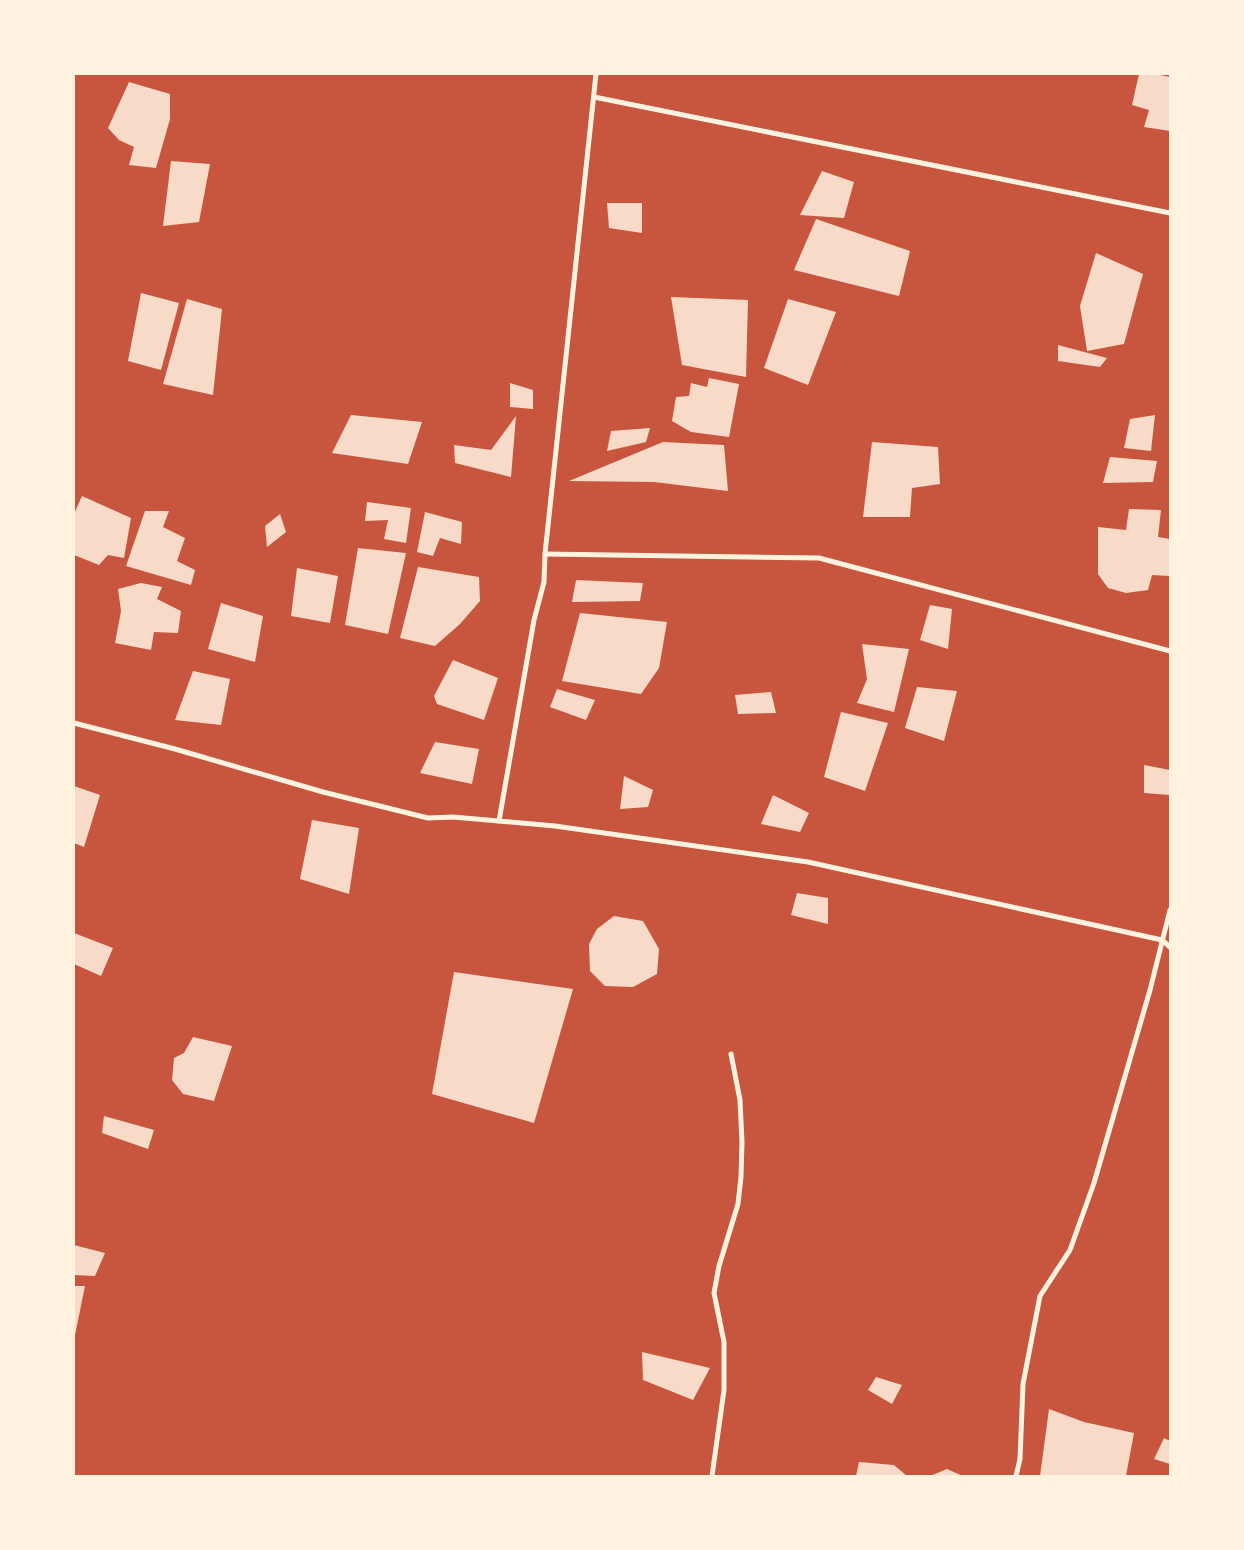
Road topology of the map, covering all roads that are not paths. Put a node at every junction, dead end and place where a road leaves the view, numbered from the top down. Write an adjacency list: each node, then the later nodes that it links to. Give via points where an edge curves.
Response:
1 (596, 74): 2 (street)
2 (594, 97): 3 (street); 4 (street)
3 (1170, 214)
4 (544, 554): 5 (street, via 819,558); 7 (street, via 544,582 534,620)
5 (1170, 651)
6 (74, 723): 7 (street, via 428,818)
7 (499, 822): 9 (street, via 555,826 808,862)
8 (1170, 910): 9 (street)
9 (1162, 940): 10 (street); 13 (street, via 1094,1184 1070,1250 1040,1296 1023,1384 1020,1459)
10 (1170, 946)
11 (732, 1054): 12 (street, via 740,1100 741,1177 738,1204 714,1292 724,1342 724,1390)
12 (712, 1476)
13 (1016, 1476)

